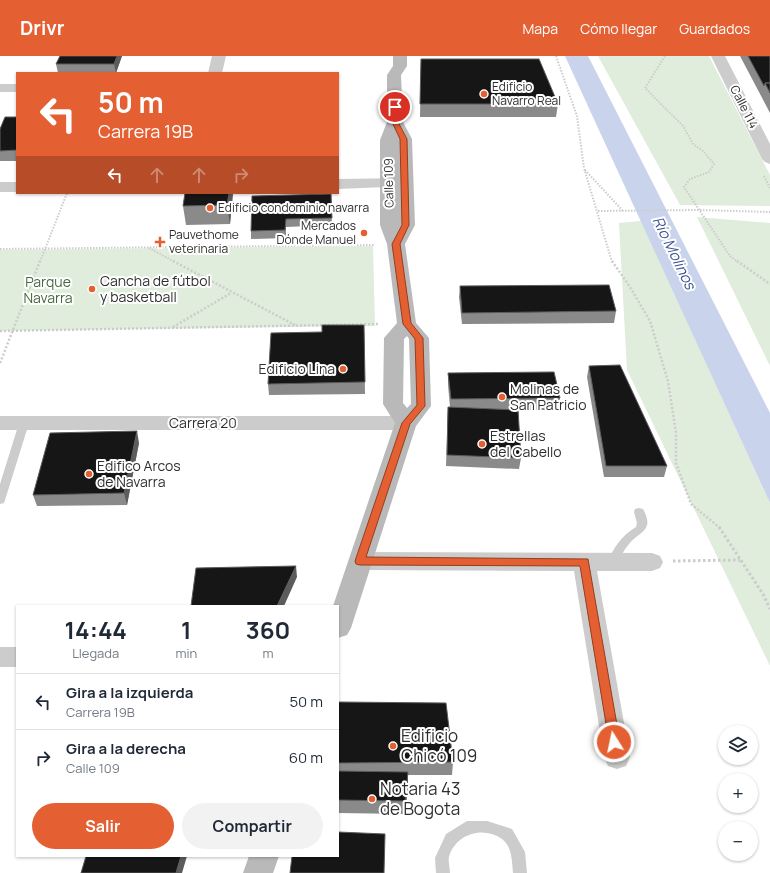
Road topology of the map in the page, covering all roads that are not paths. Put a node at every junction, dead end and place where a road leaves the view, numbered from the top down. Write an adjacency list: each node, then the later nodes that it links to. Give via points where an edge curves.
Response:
1 (219, 56): 5 (street)
2 (400, 56): 6 (street, Calle 109, via 400,66)
3 (718, 56): 9 (street, Calle 114)
4 (386, 61): 6 (street, Calle 109, via 386,66)
5 (215, 72)
6 (394, 76): 10 (street, Calle 109, via 395,122 404,139)
7 (0, 88): 8 (street)
8 (16, 88)
9 (770, 159)
10 (397, 183): 11 (street); 14 (street, Calle 109, via 406,225 396,244)
11 (339, 184)
12 (0, 187): 13 (street)
13 (16, 187)
14 (407, 324): 17 (street, via 394,338 393,404); 17 (street, via 419,338 421,406)
15 (0, 423): 16 (street, Carrera 20)
16 (24, 423): 17 (street, Carrera 20); 18 (lane)
17 (406, 423): 20 (street)
18 (0, 500)
19 (639, 512): 22 (lane, via 641,529 627,537 618,547)
20 (360, 561): 21 (street); 24 (street)
21 (584, 562): 22 (street); 27 (street)
22 (612, 562): 23 (street)
23 (652, 562)
24 (339, 625)
25 (0, 657): 26 (street)
26 (16, 657)
27 (617, 757)
28 (264, 857): 29 (street)
29 (258, 873)
30 (443, 873): 31 (lane, via 442,858 451,839 467,827 487,827 507,834 518,852)
31 (520, 873)

